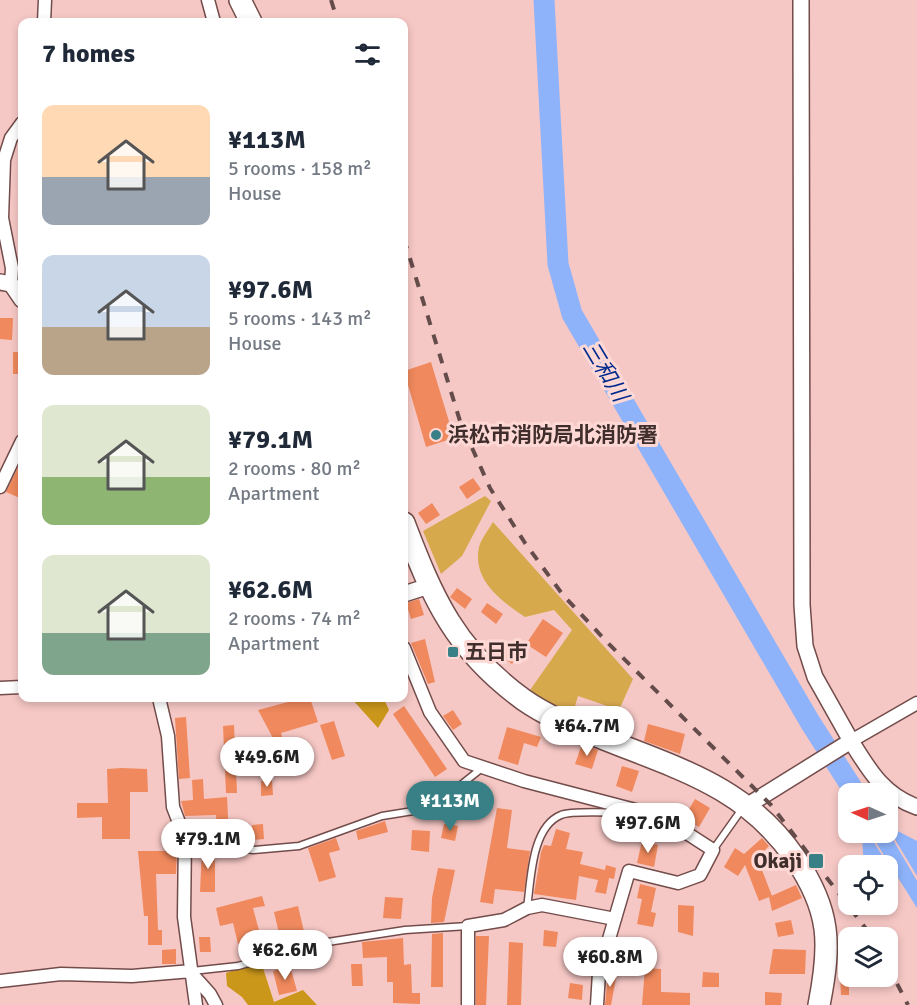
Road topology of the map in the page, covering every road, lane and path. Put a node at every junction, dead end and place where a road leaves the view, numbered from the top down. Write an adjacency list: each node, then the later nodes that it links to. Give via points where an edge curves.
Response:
1 (45, 0): 5 (street)
2 (208, 0): 6 (street)
3 (240, 0): 7 (highway)
4 (801, 0): 23 (street, via 803,625 815,677)
5 (44, 18)
6 (213, 18)
7 (248, 18)
8 (18, 127): 9 (street)
9 (6, 138): 10 (street, via 2,218)
10 (17, 268): 11 (street)
11 (5, 283): 12 (street)
12 (18, 296)
13 (18, 449): 14 (street)
14 (0, 487)
15 (408, 533): 16 (highway)
16 (429, 586): 17 (street); 25 (highway, via 453,630 484,666 549,717 708,782)
17 (408, 593)
18 (408, 658): 24 (street, via 430,712 464,761)
19 (18, 687): 20 (street)
20 (0, 688)
21 (160, 702): 28 (street, via 168,736 173,807)
22 (917, 703): 23 (street)
23 (847, 744): 25 (street); 26 (street, via 877,782 901,801)
24 (482, 768): 27 (street); 28 (lane, via 432,808 382,816 299,846 253,850)
25 (748, 805): 29 (lane, via 737,813); 39 (highway, via 780,836 803,870 821,909 827,930 827,961)
26 (917, 807)
27 (647, 813): 29 (street, via 668,821); 30 (lane, via 562,814 534,849)
28 (185, 838): 33 (street, via 184,917)
29 (713, 850): 31 (street, via 700,875 678,883 629,871)
30 (527, 908): 31 (street, via 542,905); 32 (street, via 504,920)
31 (615, 919): 38 (street, via 599,973)
32 (468, 926): 33 (lane, via 405,930 315,944 238,966); 37 (street)
33 (193, 973): 34 (street, via 61,974); 35 (street); 36 (street)
34 (0, 981)
35 (196, 1005)
36 (216, 1005)
37 (468, 1005)
38 (597, 1005)
39 (819, 1005)

